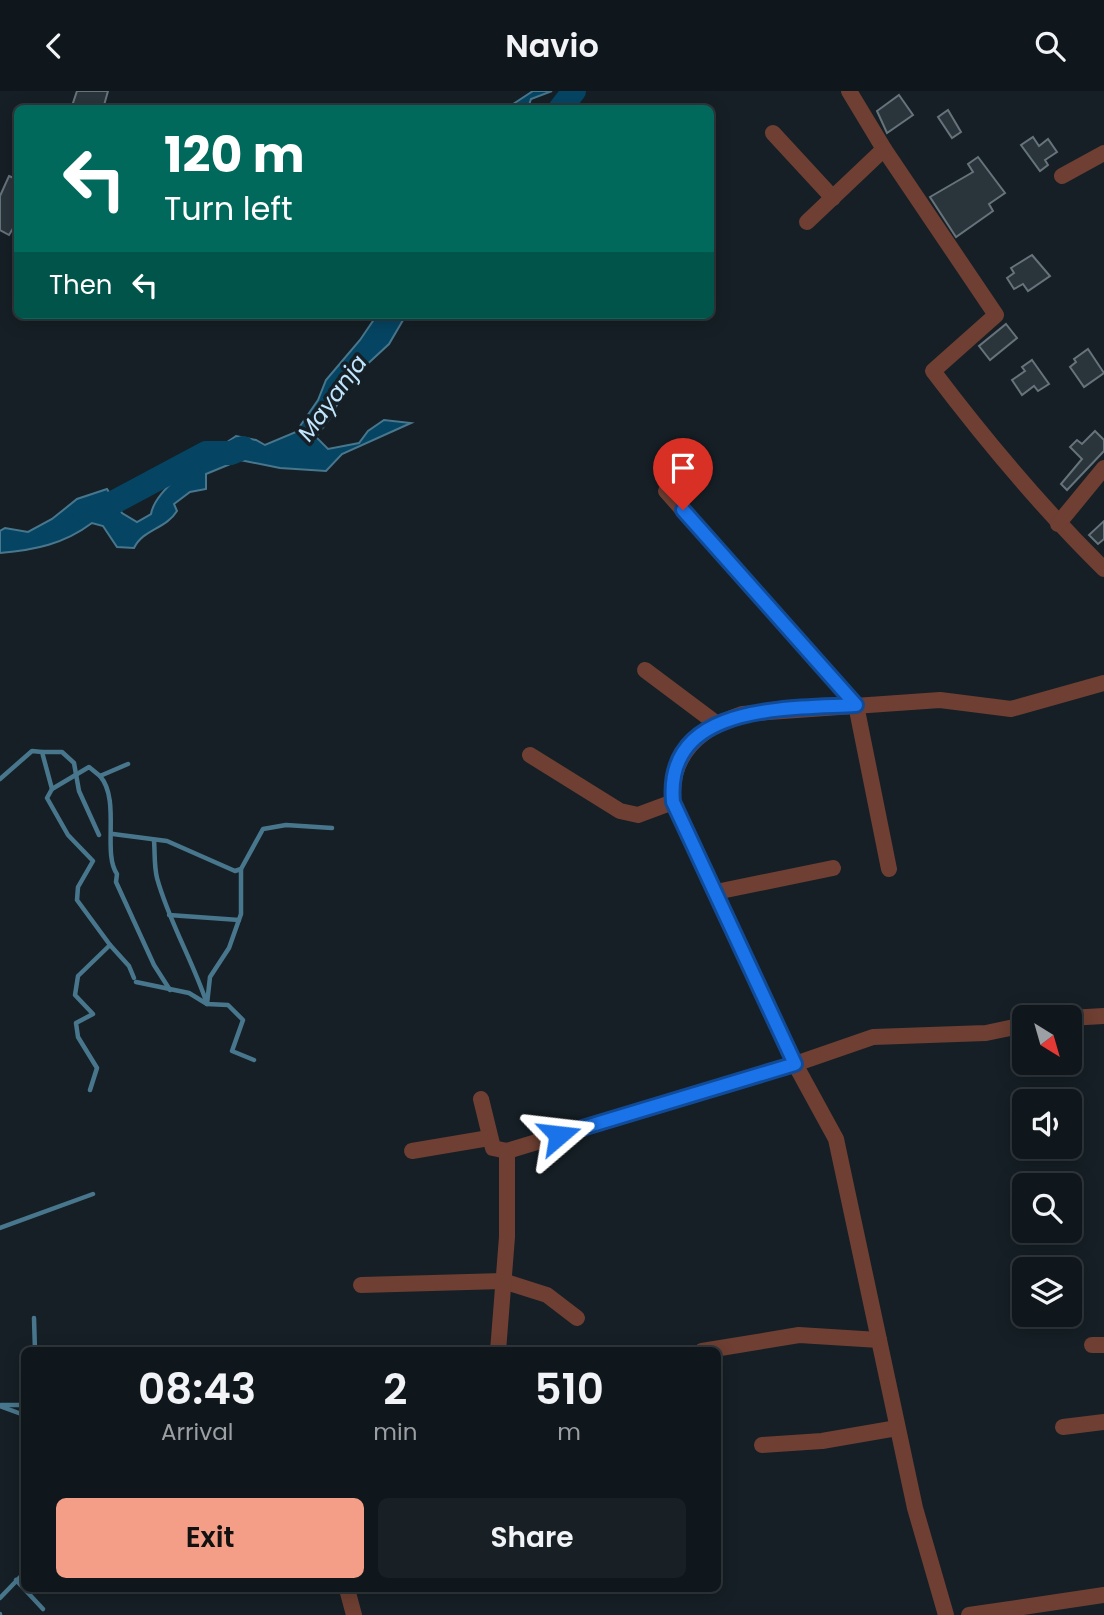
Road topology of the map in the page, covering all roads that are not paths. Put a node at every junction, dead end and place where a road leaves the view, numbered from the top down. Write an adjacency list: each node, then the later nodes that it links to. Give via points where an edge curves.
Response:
1 (849, 91): 3 (street)
2 (773, 133): 6 (street)
3 (884, 149): 6 (street); 10 (street, via 996,315 933,371 996,454)
4 (1104, 153): 5 (street)
5 (1062, 176)
6 (833, 198): 7 (street)
7 (807, 222)
8 (1104, 468): 10 (street)
9 (666, 491): 14 (street)
10 (1058, 524): 11 (street)
11 (1104, 569)
12 (645, 670): 15 (street)
13 (1104, 683): 14 (street, via 1011,709 940,700)
14 (856, 705): 15 (street, via 754,712); 19 (street)
15 (717, 724): 17 (street, via 682,753)
16 (530, 755): 17 (street, via 620,811 638,815)
17 (673, 802): 20 (street)
18 (833, 868): 20 (street)
19 (889, 869)
20 (716, 892): 24 (street)
21 (1104, 1016): 22 (street)
22 (1082, 1018)
23 (1012, 1028): 24 (street, via 986,1033 873,1037)
24 (795, 1064): 28 (street); 32 (street, via 836,1139)
25 (481, 1099): 26 (street)
26 (489, 1138): 27 (street); 28 (street, via 494,1148)
27 (412, 1151)
28 (507, 1151): 29 (street)
29 (503, 1281): 30 (street); 31 (street, via 547,1295); 33 (street)
30 (361, 1285)
31 (577, 1318)
32 (879, 1340): 34 (street, via 799,1335); 37 (street)
33 (498, 1347)
34 (721, 1348)
35 (1104, 1422): 36 (street)
36 (1063, 1427)
37 (897, 1428): 38 (street, via 822,1441); 42 (street)
38 (762, 1445)
39 (349, 1592): 41 (street)
40 (1104, 1595): 43 (street)
41 (354, 1615)
42 (946, 1615)
43 (969, 1615)

